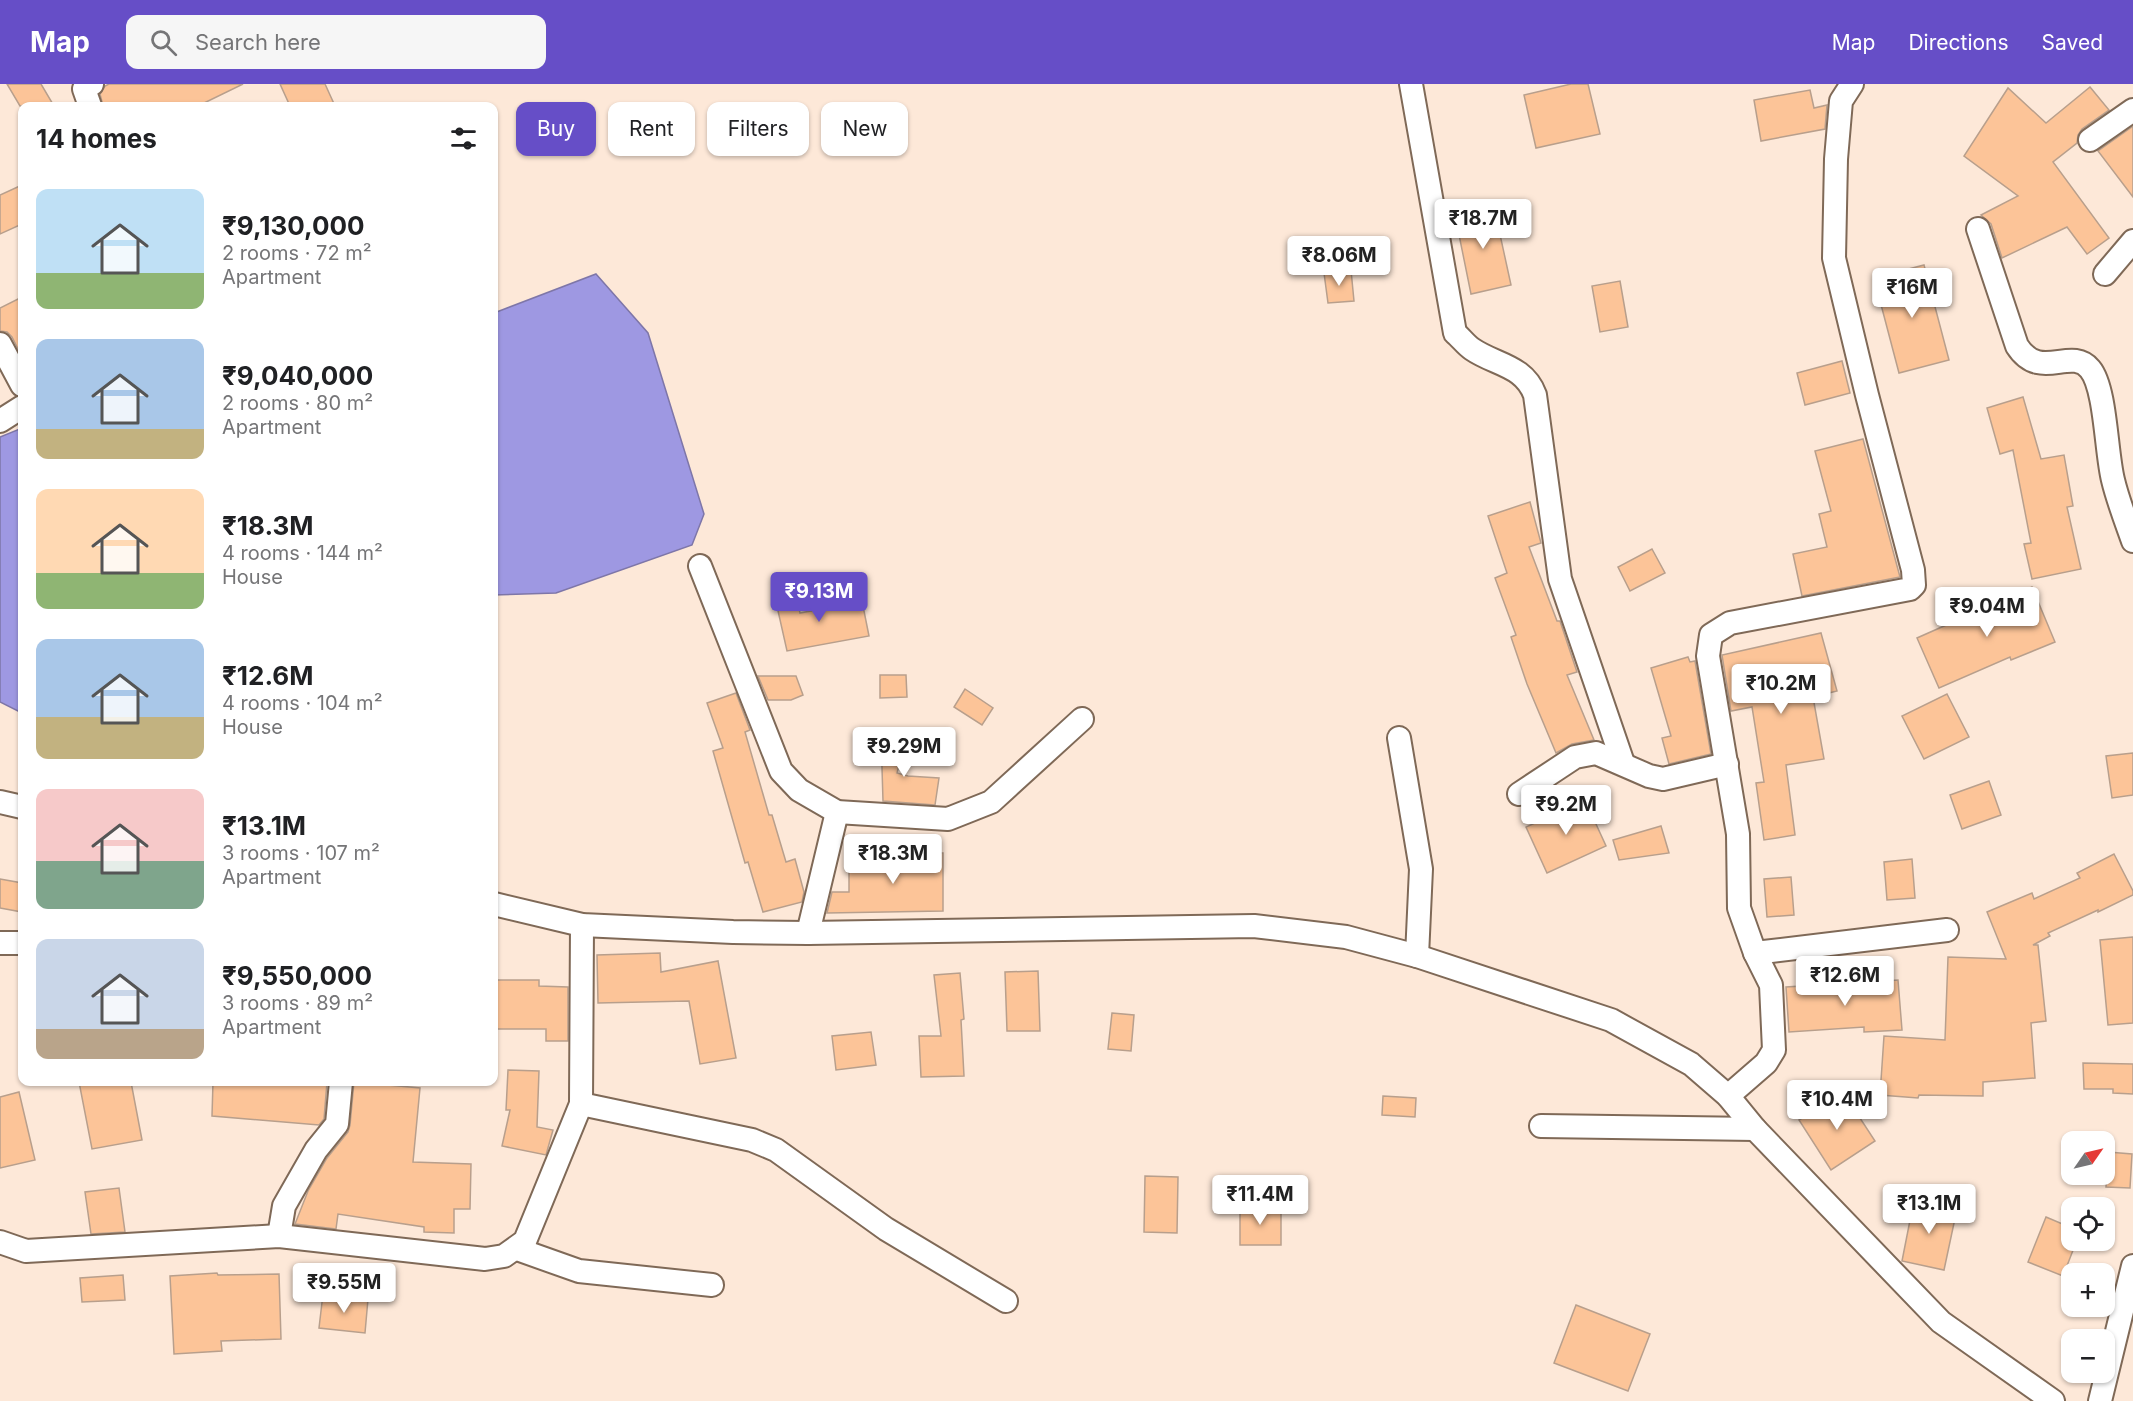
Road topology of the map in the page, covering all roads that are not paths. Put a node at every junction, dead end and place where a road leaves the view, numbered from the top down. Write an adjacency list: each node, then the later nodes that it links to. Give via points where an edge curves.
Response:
1 (92, 84): 4 (street, via 84,89)
2 (1411, 84): 19 (street, via 1455,333 1473,349 1521,373 1532,386 1560,579)
3 (1852, 84): 20 (street, via 1841,101 1834,258 1914,585 1910,589 1730,623 1715,631 1708,656)
4 (89, 102)
5 (2133, 110): 6 (street)
6 (2090, 140)
7 (1978, 229): 14 (street, via 2023,355 2041,364 2084,363 2091,370)
8 (2133, 241): 9 (street)
9 (2105, 274)
10 (0, 344): 11 (street)
11 (18, 378)
12 (18, 410): 13 (street)
13 (0, 421)
14 (2123, 476): 15 (street)
15 (2133, 541)
16 (700, 566): 24 (street, via 781,771 799,790)
17 (1082, 718): 24 (street, via 991,802 948,819)
18 (1399, 738): 32 (street, via 1421,869)
19 (1623, 763): 20 (street, via 1663,779); 21 (street, via 1596,753 1575,757)
20 (1727, 764): 31 (street, via 1738,834 1739,909)
21 (1519, 794)
22 (0, 802): 23 (street)
23 (18, 806)
24 (837, 812): 28 (street)
25 (498, 905): 26 (street)
26 (582, 925): 28 (street); 35 (street)
27 (1947, 930): 31 (street)
28 (808, 933): 32 (street, via 1254,926 1346,937)
29 (0, 943): 30 (street)
30 (18, 943)
31 (1755, 953): 34 (street, via 1771,984 1774,1050 1766,1063)
32 (1417, 956): 34 (street, via 1611,1020 1691,1064)
33 (341, 1086): 38 (street, via 337,1124 316,1150 284,1206)
34 (1728, 1096): 37 (street)
35 (581, 1104): 40 (street, via 525,1241); 43 (street, via 752,1140 776,1150 886,1229)
36 (1541, 1126): 37 (street)
37 (1755, 1129): 44 (street, via 1941,1322)
38 (279, 1236): 39 (street, via 36,1251); 40 (street, via 484,1259)
39 (0, 1242)
40 (517, 1249): 42 (street, via 579,1271)
41 (2133, 1266): 45 (street)
42 (712, 1285)
43 (1006, 1301)
44 (2053, 1401)
45 (2100, 1401)

